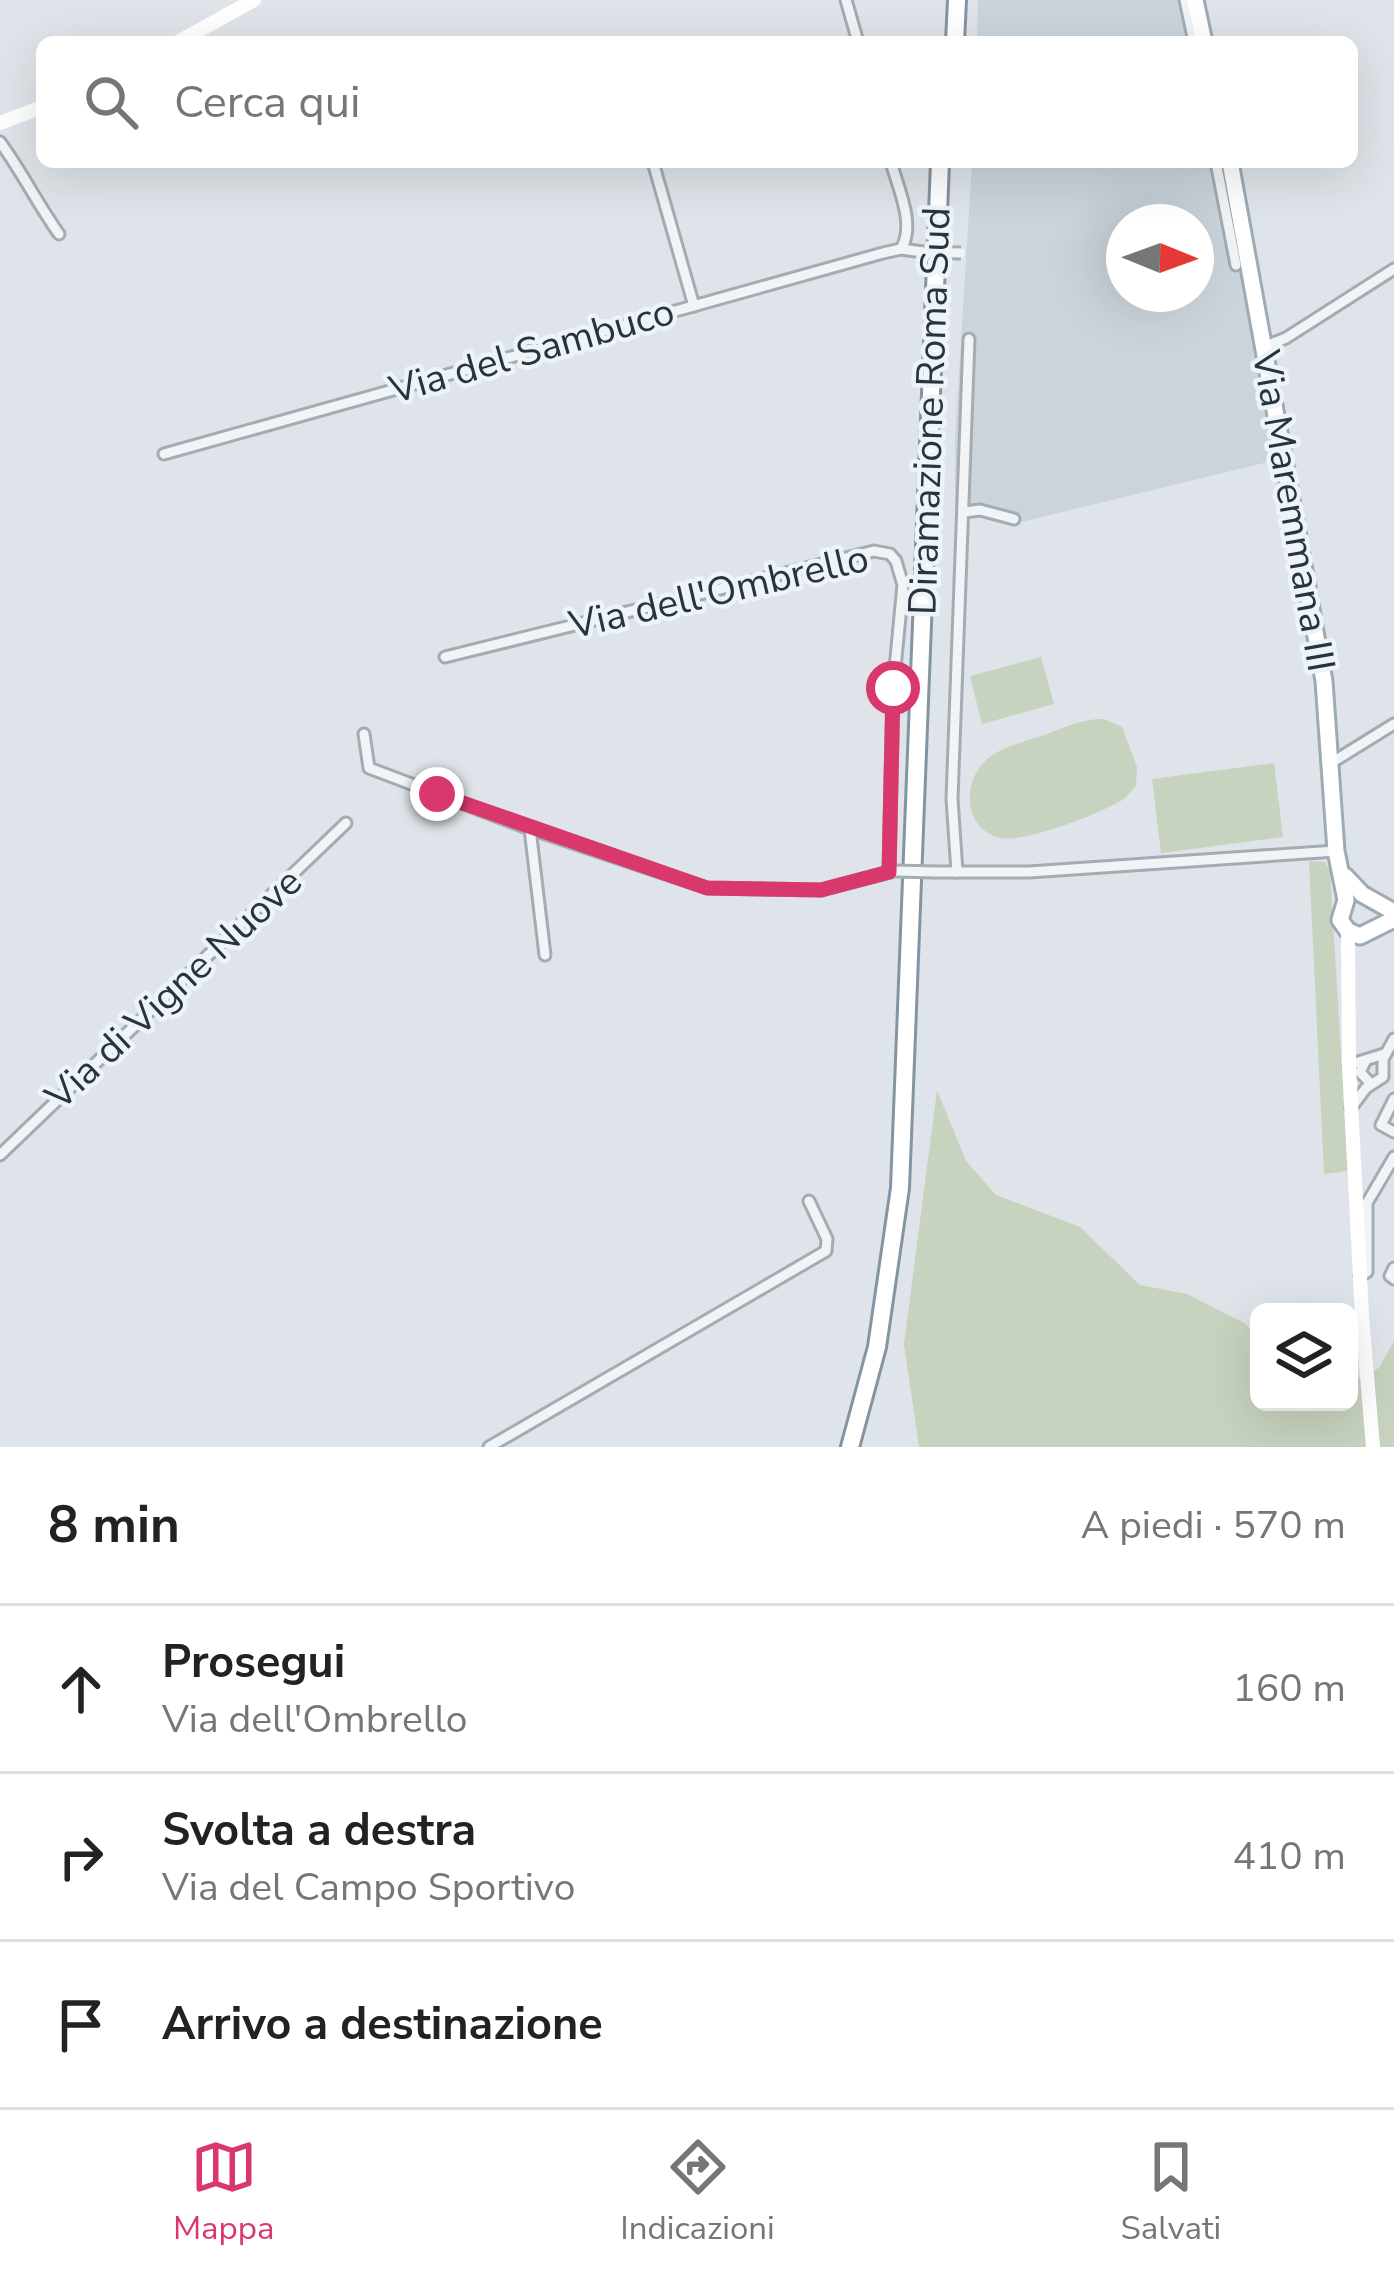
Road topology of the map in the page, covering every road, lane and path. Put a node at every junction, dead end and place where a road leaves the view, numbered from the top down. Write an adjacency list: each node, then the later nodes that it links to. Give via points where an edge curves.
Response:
1 (254, 0): 7 (street)
2 (846, 0): 8 (street)
3 (946, 0): 9 (highway)
4 (957, 0): 10 (highway)
5 (1185, 0): 11 (street)
6 (1195, 0): 12 (main road)
7 (189, 36)
8 (856, 36)
9 (944, 36)
10 (955, 36)
11 (1193, 36)
12 (1203, 36)
13 (36, 109): 14 (street)
14 (0, 124)
15 (0, 142): 22 (street)
16 (655, 168): 27 (street)
17 (893, 168): 23 (street, via 907,222)
18 (940, 168): 60 (highway, Diramazione Roma Sud, via 900,1187 881,1328)
19 (950, 168): 61 (highway, Diramazione Roma Sud, via 910,1183 889,1338)
20 (1217, 168): 25 (street)
21 (1231, 168): 29 (main road, Via Maremmana III)
22 (59, 233)
23 (901, 249): 24 (street, bridge); 27 (street, Via del Sambuco)
24 (975, 253)
25 (1236, 265)
26 (1394, 269): 29 (street)
27 (694, 307): 30 (street, Via del Sambuco)
28 (969, 339): 31 (street)
29 (1264, 347): 36 (main road, Via Maremmana III, via 1324,681)
30 (164, 454)
31 (964, 512): 32 (street); 41 (street, via 952,799)
32 (1014, 518)
33 (445, 657): 40 (street, Via dell'Ombrello, via 874,551 890,554 902,585)
34 (1394, 724): 36 (street)
35 (364, 734): 38 (street, via 369,768)
36 (1331, 763): 39 (main road, Via Maremmana III)
37 (346, 823): 55 (street, Via di Vigne Nuove)
38 (530, 829): 40 (street, via 719,889 821,890); 44 (street)
39 (1337, 857): 41 (street); 42 (main road, Via Maremmana III)
40 (892, 872): 41 (street, bridge)
41 (957, 872)
42 (1354, 897): 43 (main road); 43 (main road, Via Maremmana III, via 1340,920)
43 (1376, 921): 45 (street, via 1350,966)
44 (545, 955)
45 (1348, 1042): 47 (street); 48 (street)
46 (1391, 1045): 47 (street)
47 (1374, 1061): 48 (street); 49 (street); 51 (street, via 1384,1075); 51 (street, via 1360,1072)
48 (1350, 1072): 51 (street); 53 (street)
49 (1394, 1072)
50 (1394, 1082): 51 (street)
51 (1374, 1083): 53 (street)
52 (1394, 1099): 54 (street, via 1381,1125)
53 (1352, 1108): 58 (street)
54 (1394, 1132)
55 (0, 1155)
56 (1394, 1157): 58 (street, via 1367,1203 1367,1272)
57 (809, 1201): 59 (street, via 826,1251)
58 (1360, 1276): 62 (street)
59 (489, 1447)
60 (850, 1447)
61 (861, 1447)
62 (1373, 1447)

